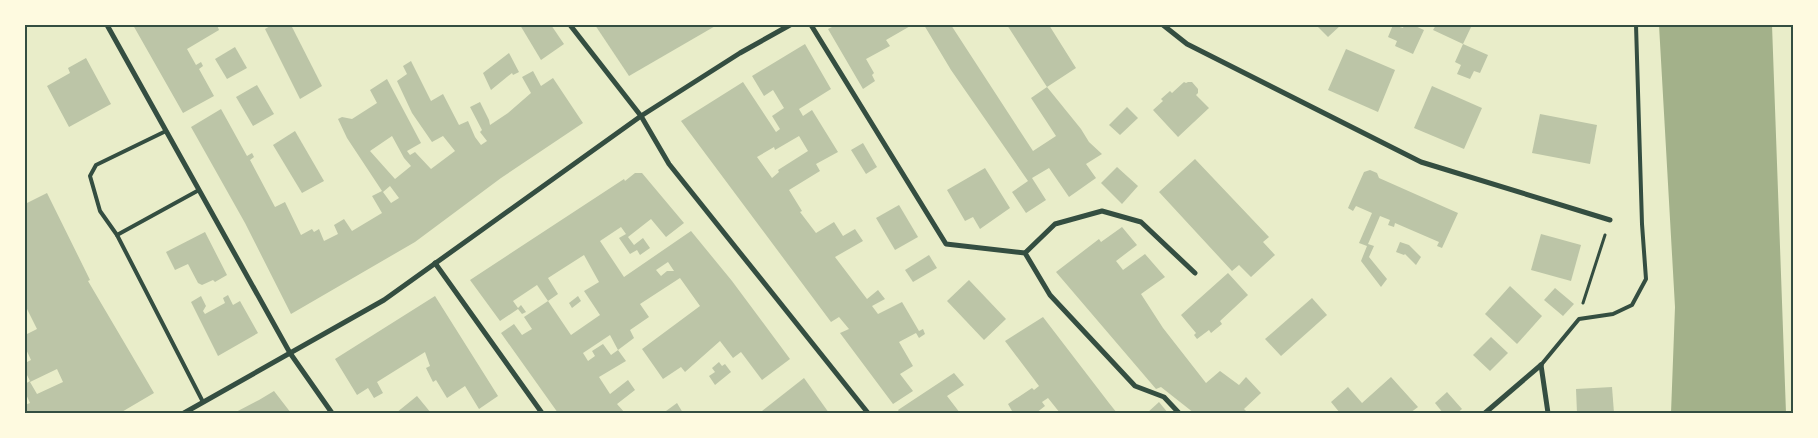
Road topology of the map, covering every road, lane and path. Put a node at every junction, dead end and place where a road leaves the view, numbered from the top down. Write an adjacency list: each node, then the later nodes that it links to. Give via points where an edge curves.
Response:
1 (107, 25): 8 (street)
2 (570, 25): 7 (street)
3 (790, 25): 7 (street)
4 (811, 25): 12 (street, via 946,244)
5 (1163, 25): 10 (street, via 1187,44 1421,162)
6 (1636, 25): 15 (lane, via 1646,279 1632,305 1613,314)
7 (640, 116): 13 (street); 22 (street, via 669,164)
8 (166, 131): 9 (street); 11 (lane, via 96,165 90,176 100,211)
9 (199, 190): 11 (lane); 16 (street)
10 (1610, 220): 15 (path)
11 (116, 235): 18 (lane)
12 (1025, 253): 14 (street, via 1055,224 1102,211 1141,222); 23 (street, via 1050,295 1134,386 1164,397)
13 (435, 263): 16 (street, via 384,300); 21 (street)
14 (1195, 274)
15 (1578, 318): 17 (lane)
16 (290, 353): 18 (street); 20 (street)
17 (1541, 364): 24 (street); 25 (street)
18 (204, 402): 19 (street)
19 (184, 413)
20 (332, 413)
21 (542, 413)
22 (868, 413)
23 (1179, 413)
24 (1485, 413)
25 (1548, 413)

